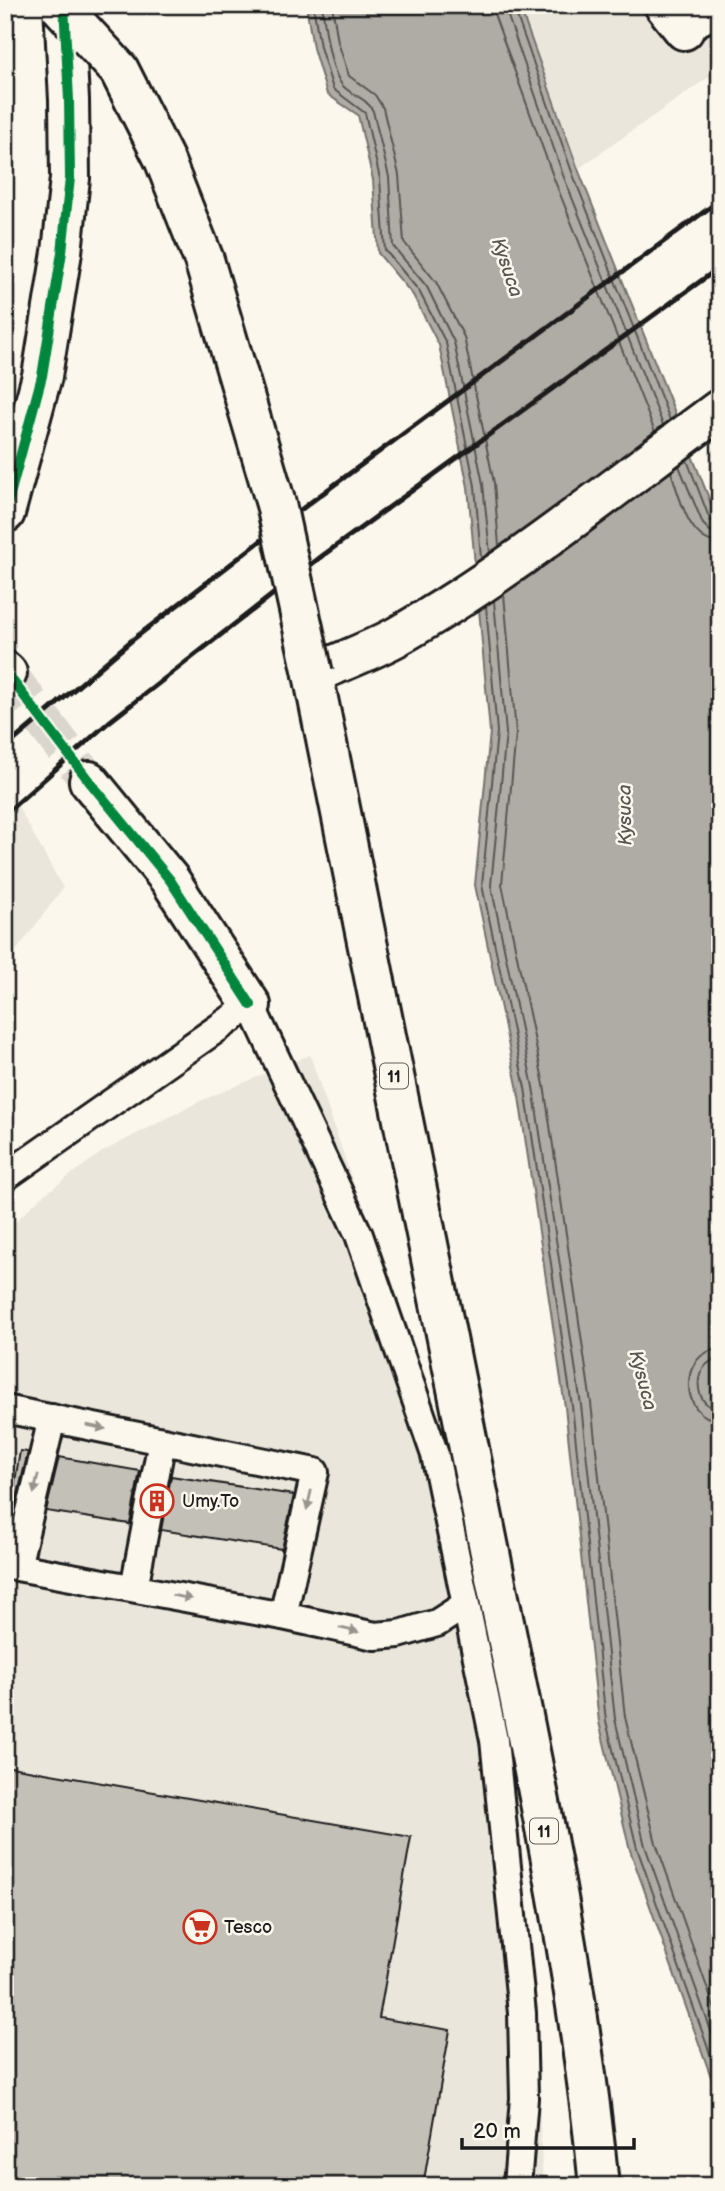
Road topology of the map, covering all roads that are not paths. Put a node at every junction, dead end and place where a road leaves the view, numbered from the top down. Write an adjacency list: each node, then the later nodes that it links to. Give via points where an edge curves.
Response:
1 (61, 5): 5 (main road, bridge); 7 (main road, via 69,100 69,191 42,376)
2 (85, 5): 5 (main road, bridge)
3 (720, 11): 4 (lane)
4 (674, 18)
5 (119, 70): 8 (main road, bridge, via 164,159 204,260 276,504)
6 (720, 409): 8 (main road, via 453,601 394,638)
7 (5, 513)
8 (313, 674): 19 (main road, 11, via 557,1898 592,2112)
9 (89, 781): 10 (main road, via 170,880)
10 (251, 1004): 11 (lane); 16 (lane, via 359,1235 435,1455)
11 (5, 1177)
12 (5, 1409): 13 (lane)
13 (52, 1418): 14 (lane, one-way to 14); 15 (lane, one-way to 15, via 18,1567)
14 (162, 1441): 15 (lane); 17 (lane, one-way to 17, via 315,1472)
15 (134, 1588): 17 (lane, one-way to 17)
16 (466, 1605): 17 (lane, one-way to 16, via 375,1636 437,1623); 18 (lane, via 494,1741 522,2013 524,2098)
17 (283, 1616)
18 (517, 2186)
19 (599, 2186)

